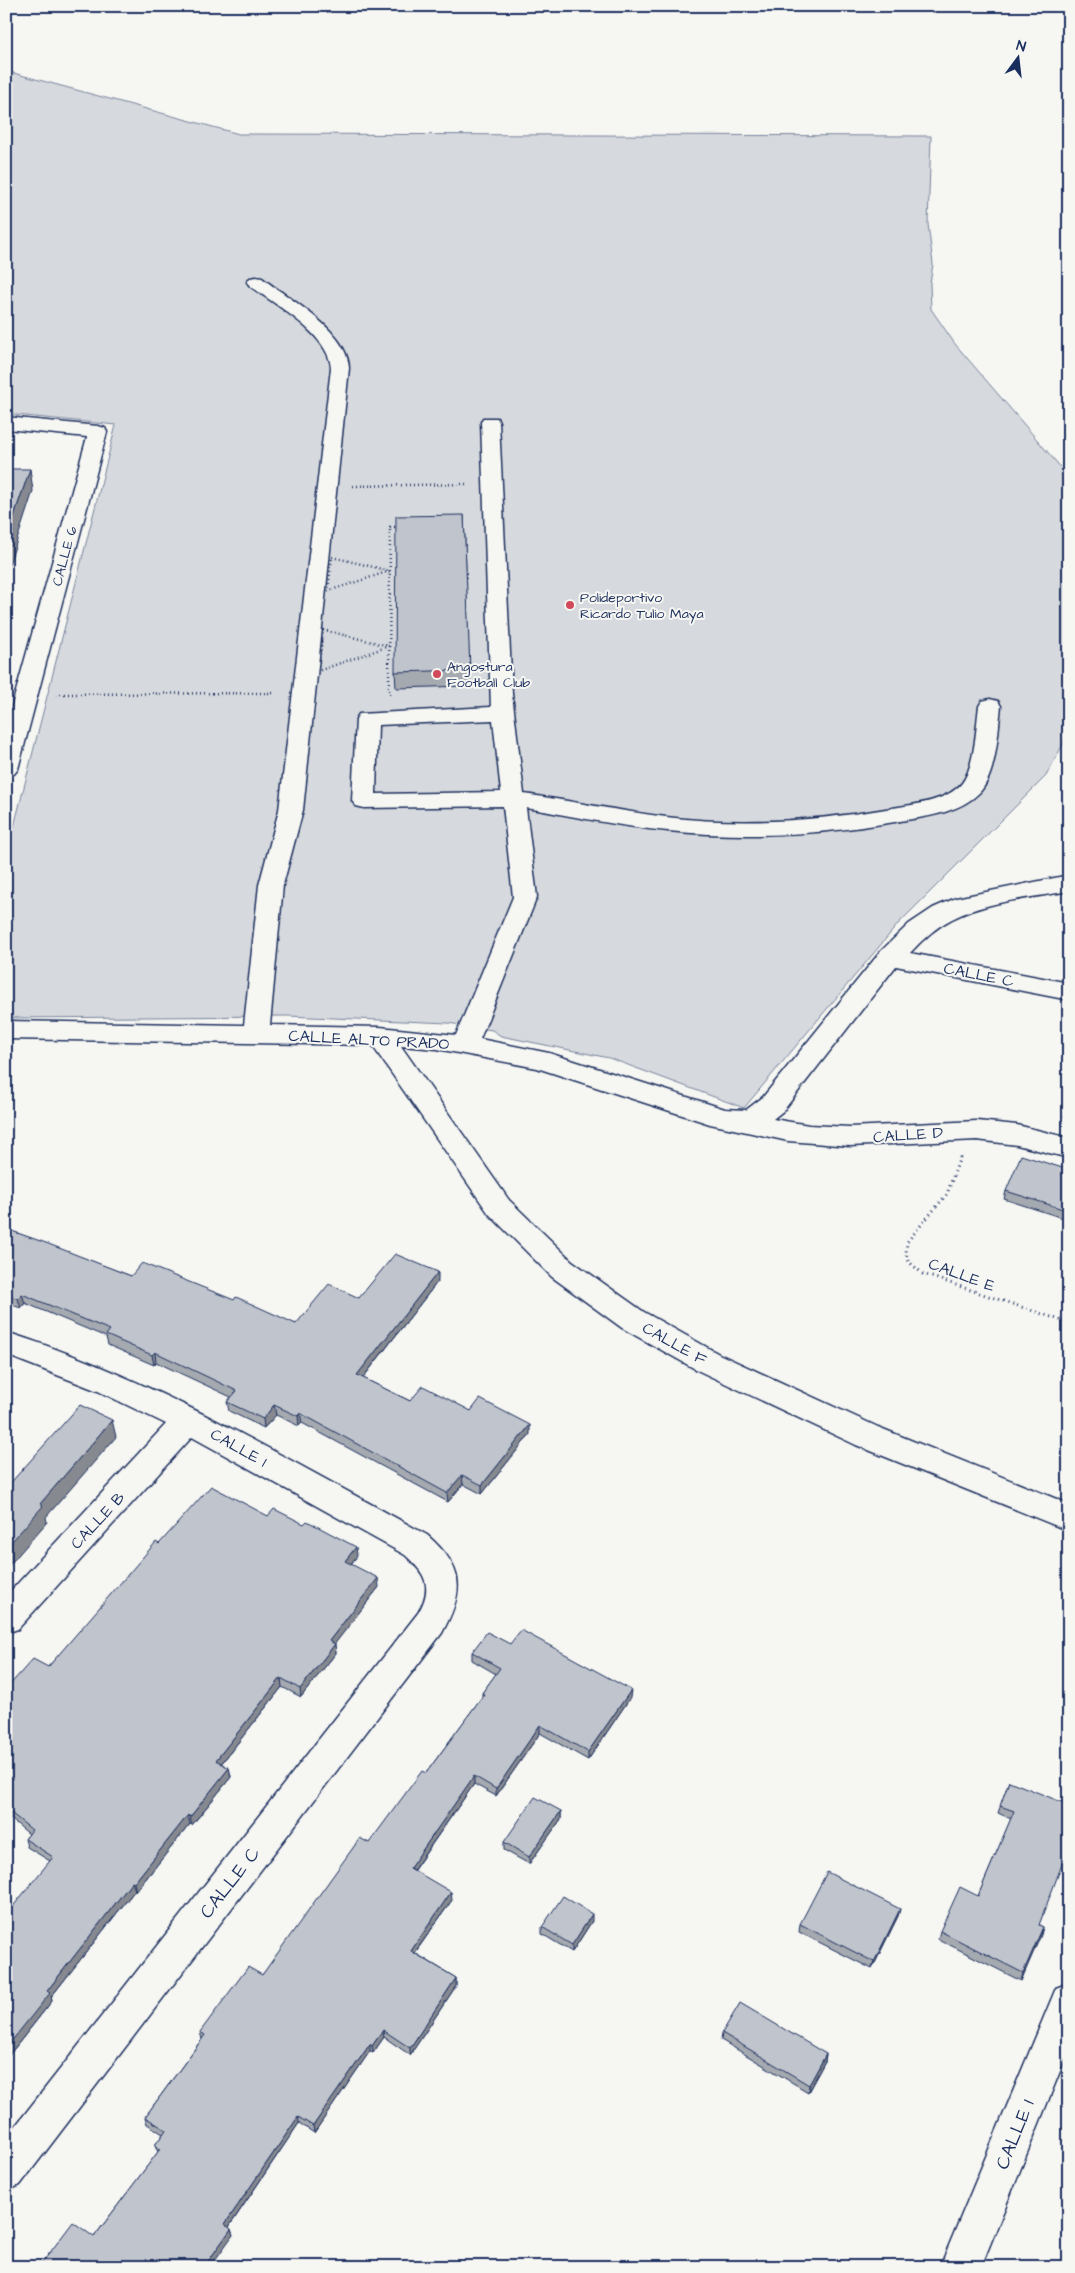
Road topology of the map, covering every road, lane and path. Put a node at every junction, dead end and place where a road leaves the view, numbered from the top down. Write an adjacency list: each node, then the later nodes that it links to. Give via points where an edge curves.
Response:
1 (256, 282): 5 (street, via 322,334 340,358)
2 (490, 422): 4 (street)
3 (6, 423): 14 (street, CALLE 6, via 98,432)
4 (493, 484): 5 (path); 17 (street)
5 (326, 486): 13 (street)
6 (400, 527): 8 (path, via 390,527)
7 (332, 556): 8 (path)
8 (390, 570): 9 (path); 11 (path)
9 (328, 591)
10 (323, 630): 11 (path)
11 (389, 646): 12 (path); 15 (path, via 389,697)
12 (318, 671)
13 (303, 693): 14 (path); 24 (street, via 291,810 271,885)
14 (27, 694): 18 (street, CALLE 6)
15 (398, 696)
16 (990, 706): 19 (street, via 981,768 971,788 951,801 902,815 776,829 725,828 667,824)
17 (503, 713): 19 (street); 19 (street, via 367,719 364,801)
18 (6, 769)
19 (513, 800): 26 (street, via 525,897)
20 (1069, 883): 21 (street, via 965,904 918,930)
21 (890, 957): 22 (street, CALLE C); 27 (street, via 773,1104 757,1118)
22 (1069, 992)
23 (6, 1030): 24 (street, CALLE ALTO PRADO)
24 (256, 1034): 25 (street, CALLE ALTO PRADO)
25 (380, 1036): 26 (street, CALLE ALTO PRADO); 33 (street, CALLE F, via 499,1207 562,1269 633,1320 708,1362 867,1436)
26 (465, 1044): 27 (street, CALLE ALTO PRADO, via 540,1059 736,1122)
27 (747, 1121): 28 (street, CALLE D, via 771,1130 839,1138)
28 (961, 1130): 29 (street, CALLE D, via 1003,1132); 30 (path, CALLE E, via 962,1147 955,1182 945,1199 907,1242 906,1260 930,1277)
29 (1069, 1148)
30 (1069, 1323)
31 (6, 1343): 32 (street, CALLE 1, via 109,1383)
32 (188, 1421): 34 (street, CALLE 1, via 416,1544 438,1568); 35 (street, CALLE B)
33 (1069, 1518)
34 (444, 1589): 37 (street, CALLE C, via 430,1623)
35 (6, 1619)
36 (1069, 2001): 38 (street, CALLE 1)
37 (12, 2151)
38 (960, 2267)

